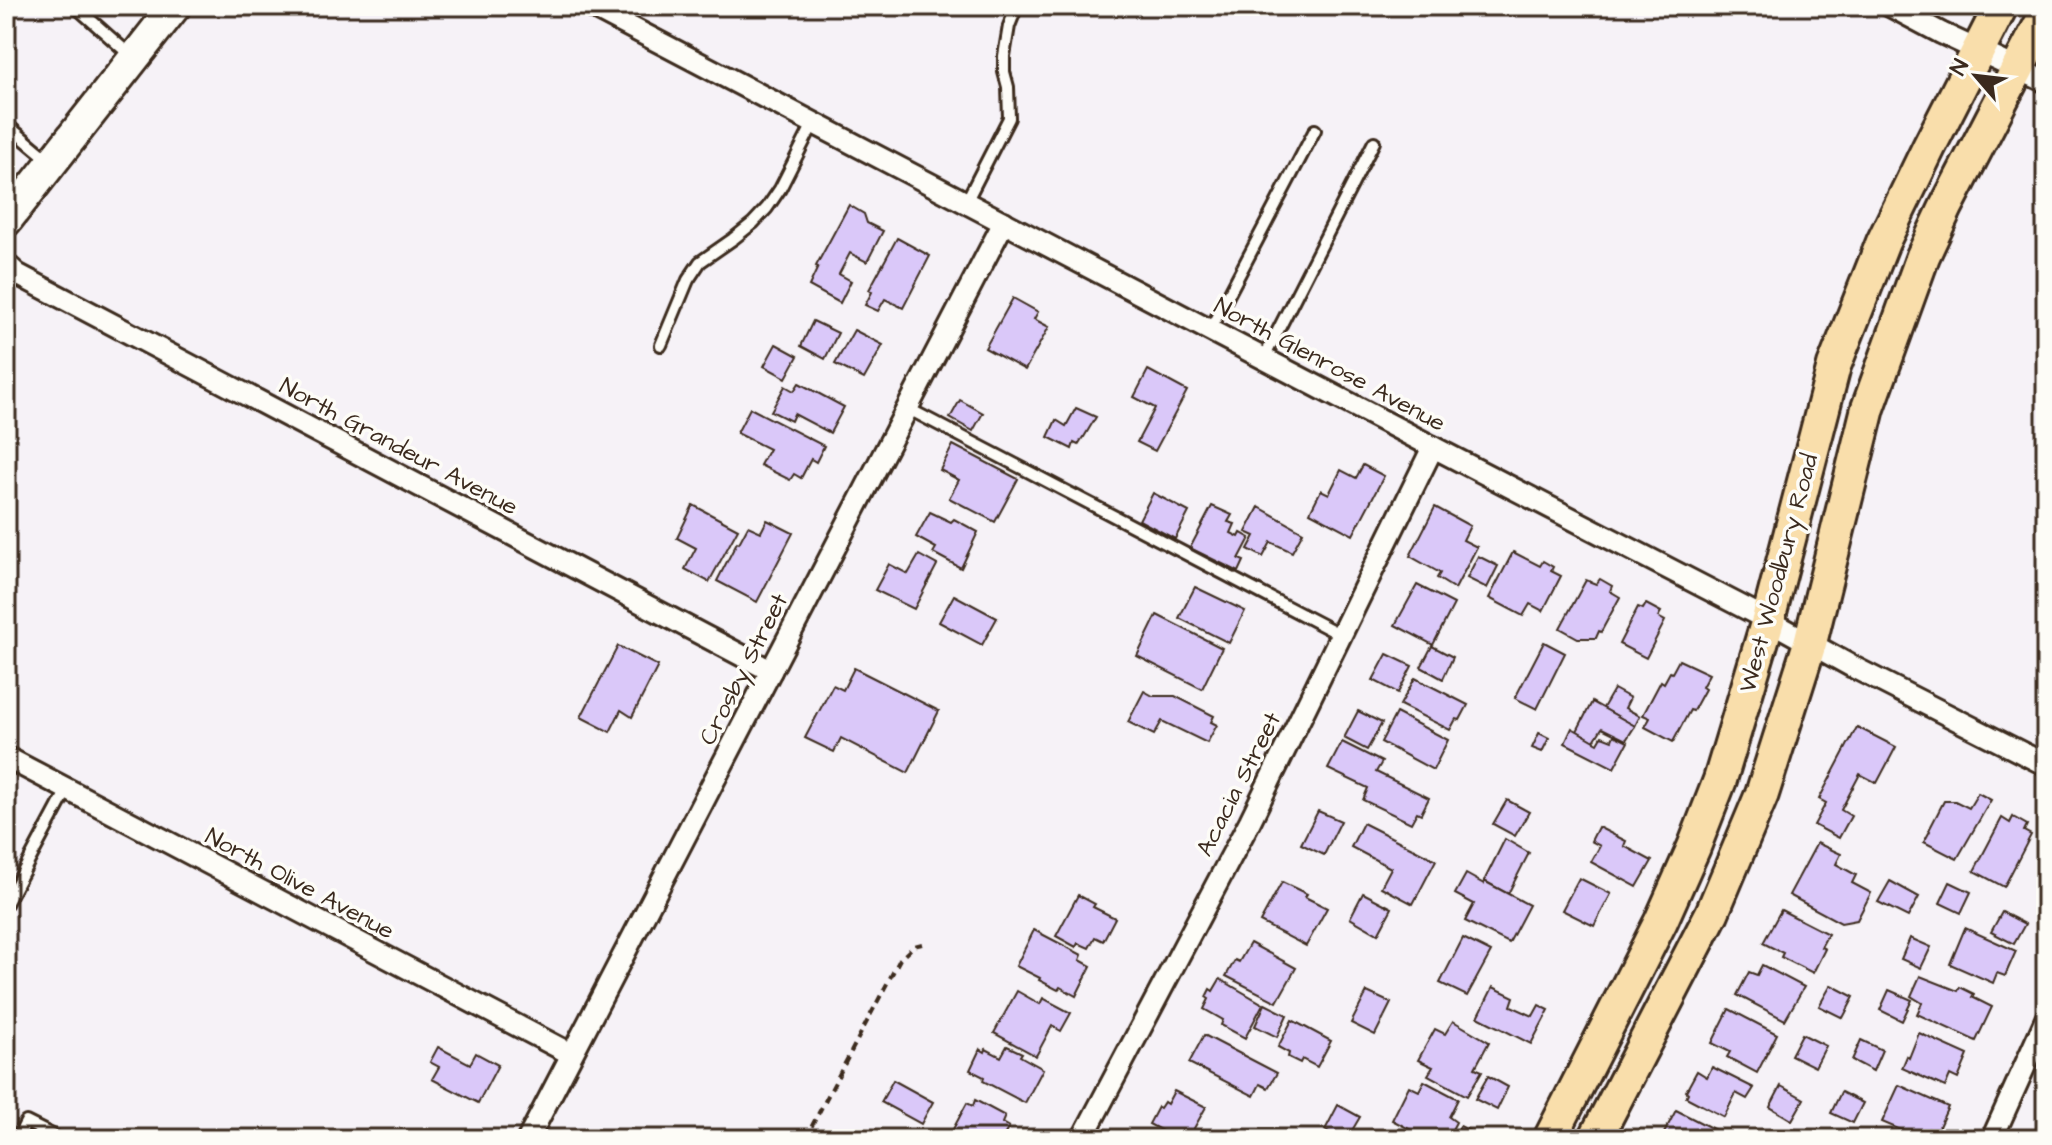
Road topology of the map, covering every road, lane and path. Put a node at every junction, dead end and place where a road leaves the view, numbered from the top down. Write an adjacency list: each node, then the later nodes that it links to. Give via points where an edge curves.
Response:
1 (75, 6): 9 (lane)
2 (175, 6): 9 (street)
3 (590, 6): 11 (street, North Glenrose Avenue)
4 (1017, 6): 16 (lane, via 1004,56 1009,118)
5 (1890, 6): 8 (street)
6 (2001, 6): 8 (main road, West Woodbury Road)
7 (2046, 14): 10 (main road, West Woodbury Road)
8 (1978, 49): 10 (street); 25 (main road, West Woodbury Road, via 1883,242 1834,366)
9 (135, 59): 15 (street)
10 (2032, 75): 27 (main road, West Woodbury Road, via 1946,207 1923,256 1868,408)
11 (814, 122): 16 (street, North Glenrose Avenue); 21 (lane, via 767,208 700,262)
12 (6, 124): 15 (lane)
13 (1315, 130): 20 (lane)
14 (1374, 142): 22 (lane)
15 (51, 162): 17 (street)
16 (966, 202): 18 (street, North Glenrose Avenue)
17 (6, 221)
18 (1004, 222): 20 (street, North Glenrose Avenue); 23 (street, Crosby Street)
19 (6, 264): 28 (street, North Grandeur Avenue)
20 (1210, 330): 22 (street, North Glenrose Avenue)
21 (661, 345)
22 (1264, 358): 24 (street, North Glenrose Avenue)
23 (907, 408): 26 (lane); 28 (street, Crosby Street)
24 (1433, 447): 25 (street, North Glenrose Avenue); 26 (street, Acacia Street)
25 (1768, 620): 27 (street, North Glenrose Avenue); 41 (main road, West Woodbury Road, via 1694,847)
26 (1341, 635): 40 (street, Acacia Street, via 1250,821)
27 (1810, 643): 30 (street, North Glenrose Avenue); 42 (main road, West Woodbury Road, via 1762,794 1712,913)
28 (771, 671): 35 (street, Crosby Street)
29 (6, 757): 31 (street, North Olive Avenue)
30 (2046, 765)
31 (67, 790): 32 (lane); 35 (street, North Olive Avenue)
32 (6, 904)
33 (922, 944): 39 (path, via 900,959)
34 (2046, 1019): 43 (street)
35 (571, 1054): 38 (street, Crosby Street)
36 (17, 1139): 37 (lane, via 26,1122)
37 (60, 1139)
38 (528, 1139)
39 (805, 1139)
40 (1082, 1139)
41 (1550, 1139)
42 (1595, 1139)
43 (1992, 1139)

